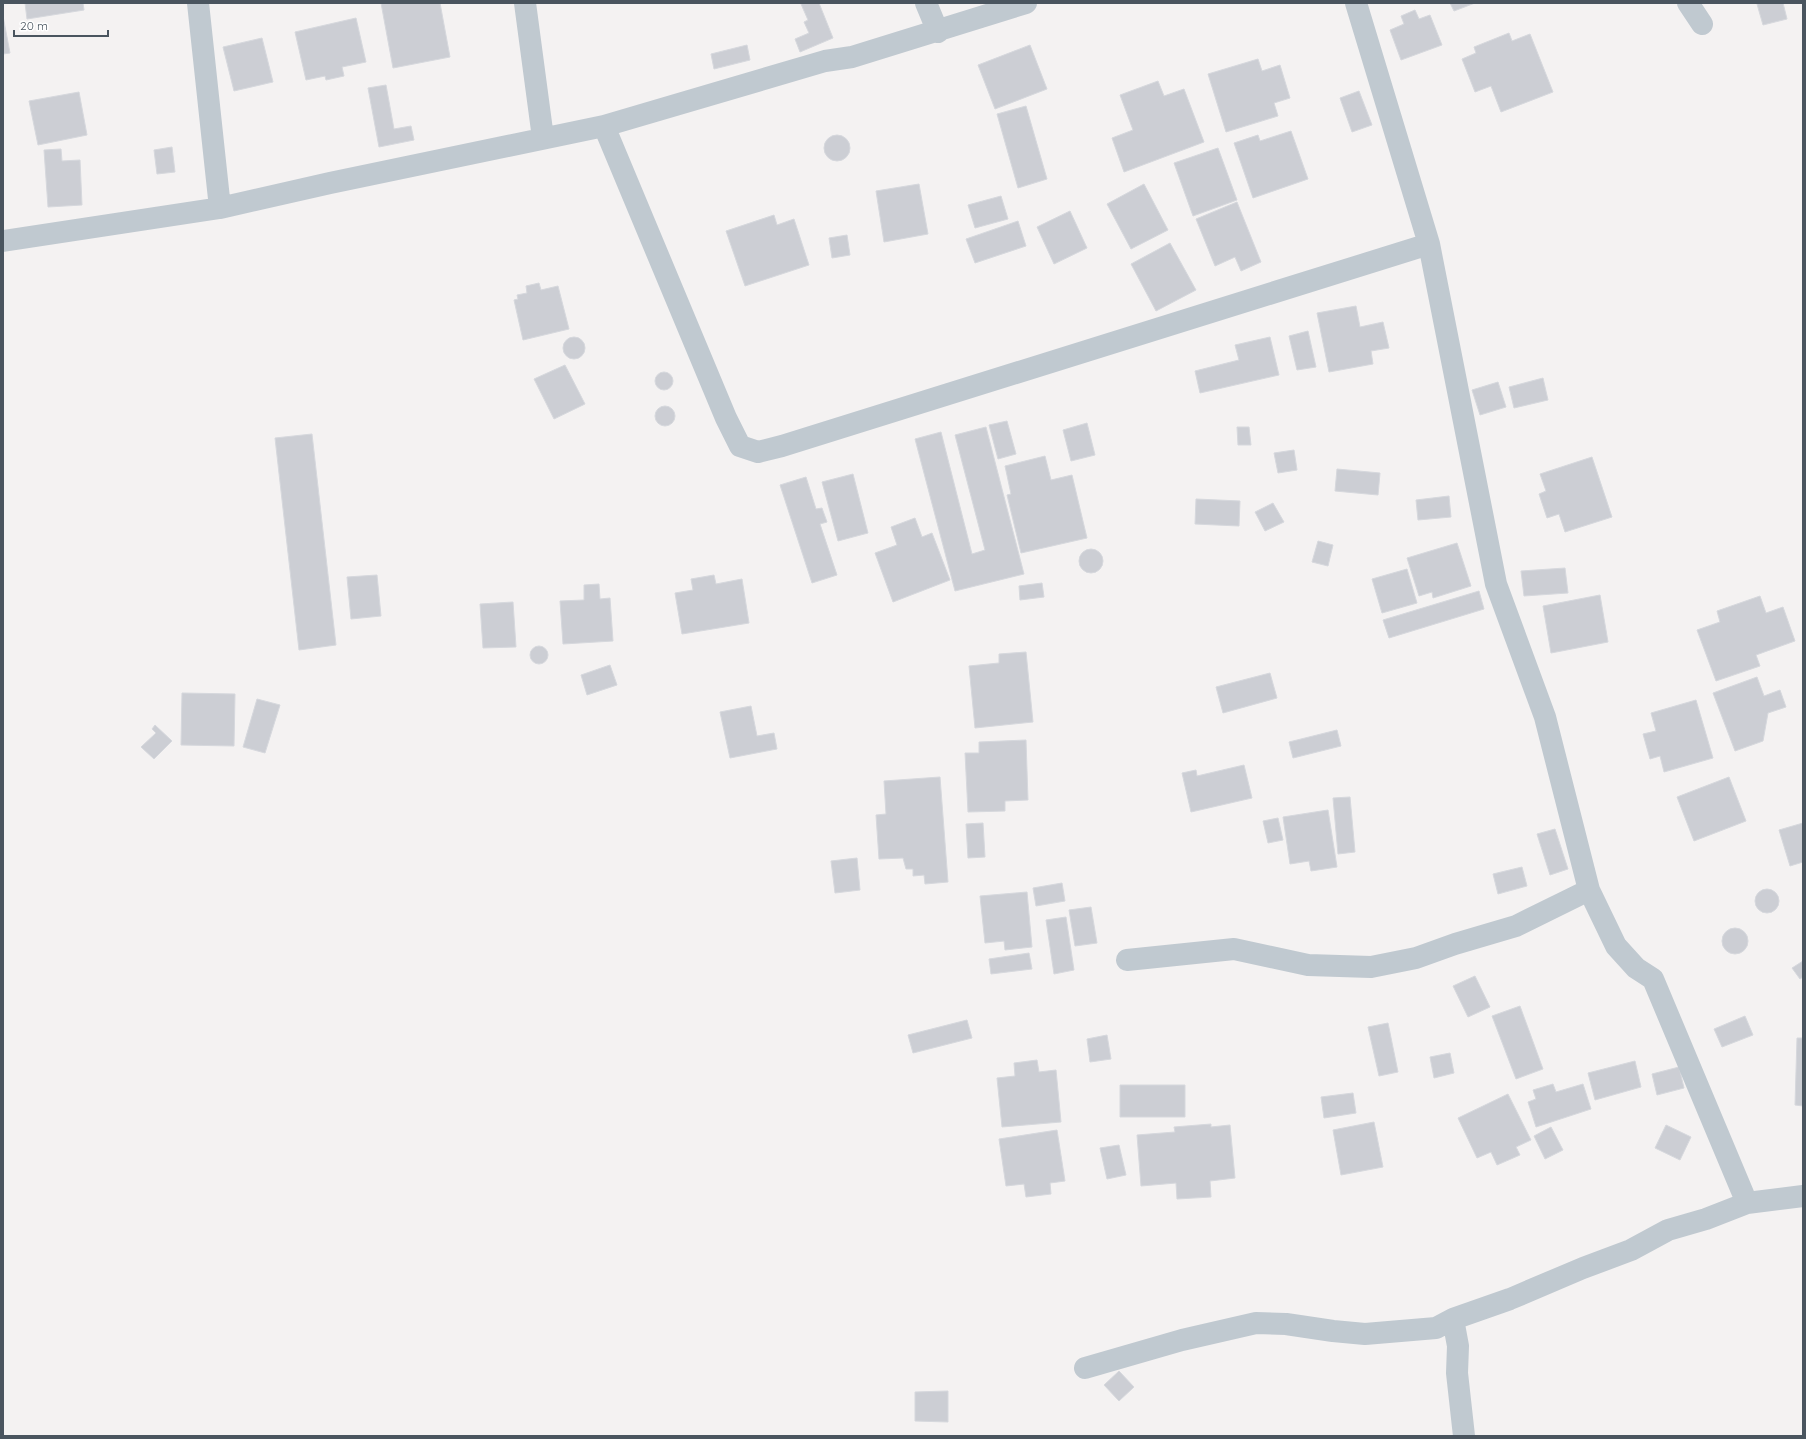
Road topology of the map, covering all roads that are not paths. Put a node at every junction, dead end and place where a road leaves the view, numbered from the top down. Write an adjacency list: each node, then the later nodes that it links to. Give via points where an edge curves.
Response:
1 (198, 3): 11 (street)
2 (525, 3): 10 (street)
3 (926, 3): 8 (street)
4 (1026, 3): 8 (street)
5 (1356, 3): 13 (street)
6 (1688, 3): 7 (street)
7 (1702, 24)
8 (938, 32): 9 (street, via 774,76)
9 (604, 126): 10 (street); 13 (street, via 726,418 740,446 758,452)
10 (543, 138): 11 (street)
11 (220, 208): 12 (street)
12 (3, 242)
13 (1429, 244): 14 (street, via 1496,584 1545,717)
14 (1589, 890): 15 (street, via 1516,926 1416,958 1371,967 1308,965 1234,949); 17 (street, via 1616,946 1636,968 1653,979)
15 (1127, 960)
16 (1803, 1196): 17 (street)
17 (1747, 1203): 18 (street, via 1668,1230 1631,1250)
18 (1453, 1319): 19 (street, via 1436,1328 1365,1334 1286,1324 1256,1323 1182,1340); 20 (street, via 1458,1346 1457,1373)
19 (1085, 1368)
20 (1464, 1436)

